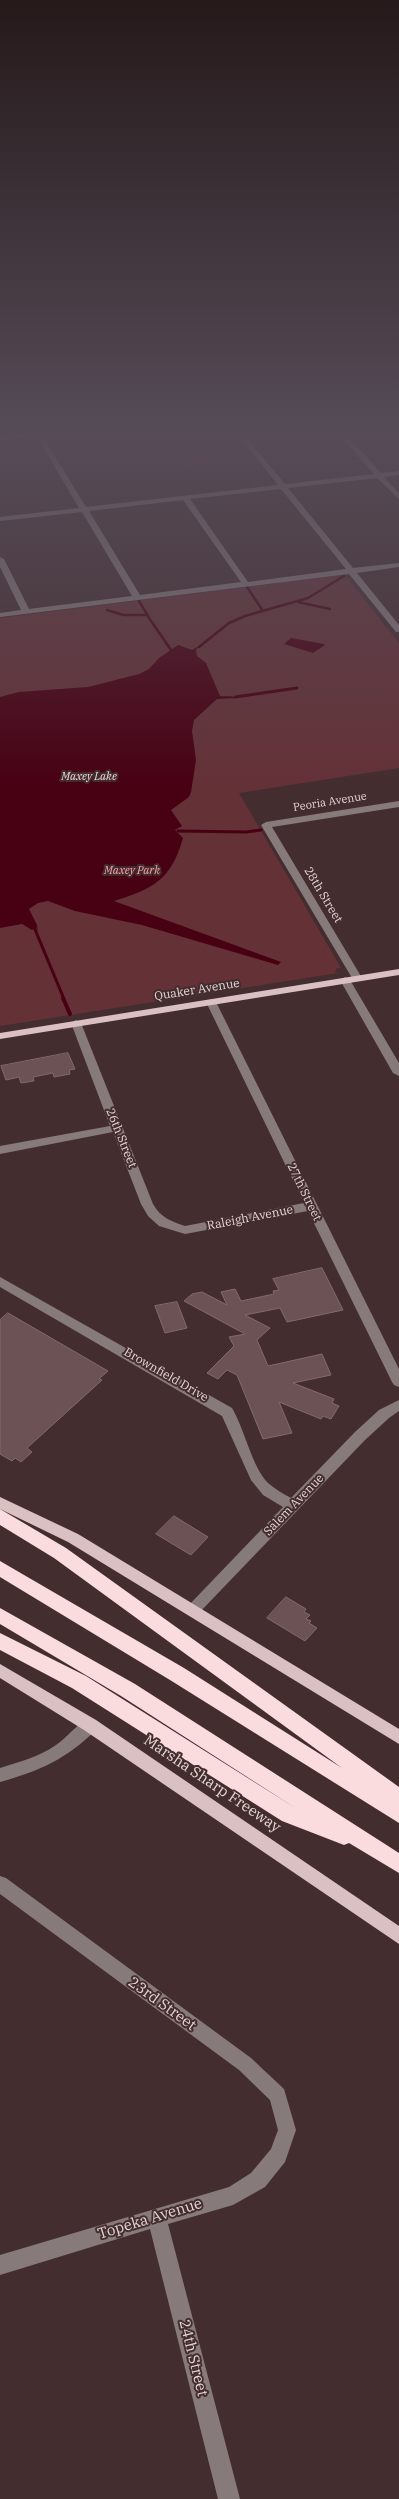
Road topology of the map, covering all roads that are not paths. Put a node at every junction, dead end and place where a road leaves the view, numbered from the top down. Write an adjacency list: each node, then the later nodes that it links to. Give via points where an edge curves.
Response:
1 (109, 552): 8 (street)
2 (223, 552): 7 (street)
3 (335, 552): 6 (street)
4 (0, 559): 9 (street)
5 (399, 565): 6 (street)
6 (351, 571): 7 (street); 11 (street)
7 (246, 584): 8 (street)
8 (137, 598): 9 (street)
9 (26, 611): 10 (street)
10 (0, 615)
11 (399, 630)
12 (399, 804): 13 (street, Peoria Avenue)
13 (266, 825): 15 (street, 28th Street)
14 (399, 972): 15 (main road, Quaker Avenue)
15 (357, 978): 16 (main road, Quaker Avenue)
16 (345, 980): 17 (main road, Quaker Avenue); 20 (street)
17 (211, 1002): 18 (main road, Quaker Avenue); 23 (street, 27th Street)
18 (76, 1023): 19 (main road, Quaker Avenue); 21 (street, 26th Street)
19 (0, 1036)
20 (399, 1073)
21 (117, 1128): 22 (street); 24 (street, 26th Street, via 152,1213 169,1226)
22 (0, 1150)
23 (312, 1206): 24 (street, Raleigh Avenue); 26 (street, 27th Street)
24 (188, 1230)
25 (0, 1281): 29 (street, Brownfield Drive, via 227,1412 261,1484)
26 (399, 1382)
27 (399, 1405): 29 (street, Salem Avenue, via 360,1436)
28 (0, 1503): 32 (main road, via 73,1538)
29 (294, 1506): 32 (street, Salem Avenue)
30 (0, 1516): 39 (highway, via 60,1554)
31 (0, 1568): 40 (highway, via 177,1674)
32 (193, 1610): 37 (main road)
33 (0, 1615): 41 (highway, via 128,1690)
34 (0, 1641): 41 (highway, via 79,1682 289,1815)
35 (0, 1670): 36 (main road, Marsha Sharp Freeway)
36 (90, 1725): 38 (street, via 72,1744 46,1760); 44 (main road, Marsha Sharp Freeway)
37 (399, 1737)
38 (0, 1776)
39 (399, 1798)
40 (399, 1814)
41 (375, 1848): 42 (highway)
42 (399, 1864)
43 (0, 1884): 45 (street, 23rd Street, via 245,2064 278,2095 287,2130)
44 (399, 1936)
45 (281, 2146): 46 (street, Topeka Avenue, via 258,2180 233,2194)
46 (157, 2218): 47 (street, Topeka Avenue); 48 (street, 24th Street)
47 (0, 2264)
48 (229, 2499)

